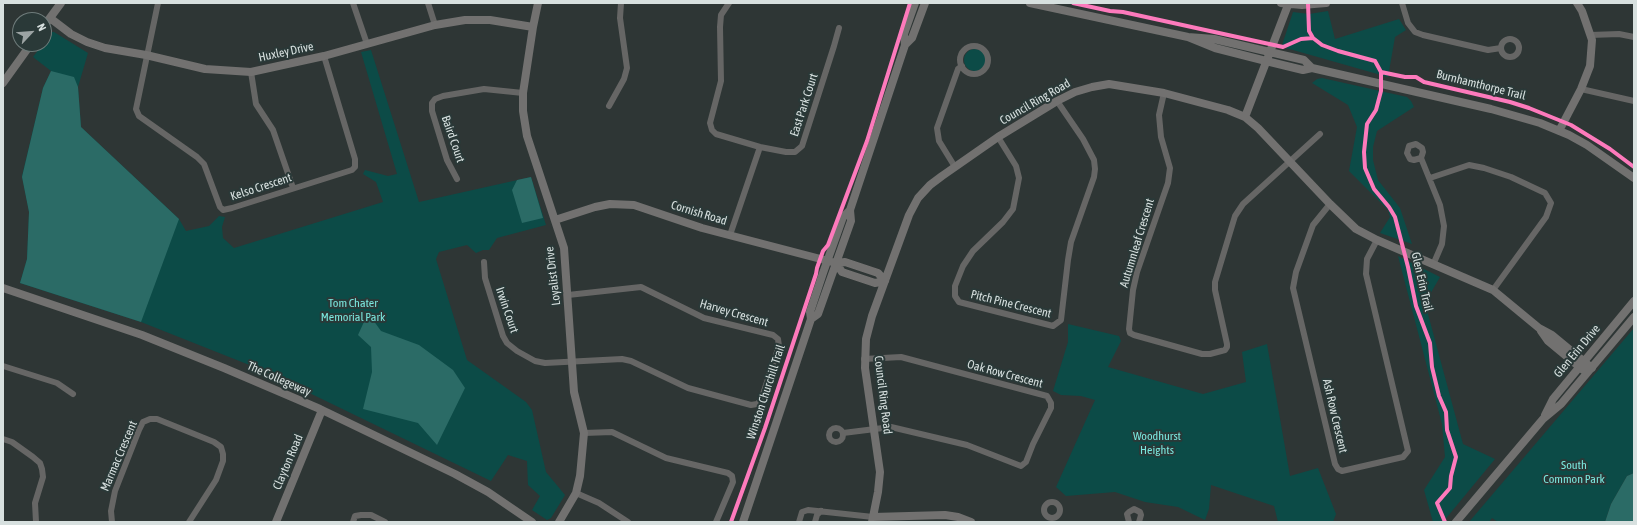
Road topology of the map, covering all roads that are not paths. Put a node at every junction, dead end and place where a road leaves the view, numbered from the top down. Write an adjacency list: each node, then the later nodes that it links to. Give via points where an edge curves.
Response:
1 (61, 3): 15 (street)
2 (158, 3): 28 (street)
3 (353, 3): 23 (street)
4 (428, 3): 17 (street)
5 (538, 3): 18 (street, Loyalist Drive)
6 (621, 3): 40 (street, via 620,18 626,68 624,79)
7 (729, 3): 45 (street, East Park Court, via 721,15 721,81 710,123 716,134)
8 (915, 3): 24 (street, via 904,34)
9 (925, 3): 24 (street, via 912,38)
10 (1030, 3): 22 (street)
11 (1326, 3): 14 (street)
12 (1402, 3): 25 (street, via 1408,23 1415,32 1488,50)
13 (1577, 3): 20 (street)
14 (1284, 4): 27 (street)
15 (52, 15)
16 (52, 20): 28 (street, Huxley Drive, via 87,42)
17 (435, 25): 18 (street, Huxley Drive, via 465,20 490,20); 23 (street, Huxley Drive)
18 (533, 27): 36 (street, Loyalist Drive)
19 (839, 28): 45 (street, East Park Court, via 802,146 795,152)
20 (1590, 35): 21 (street); 35 (street, via 1590,66)
21 (1634, 36)
22 (1188, 37): 27 (street, via 1214,39); 30 (street, via 1215,48)
23 (367, 44): 29 (street, Huxley Drive)
24 (906, 45): 55 (street)
25 (1502, 48)
26 (25, 52): 34 (street)
27 (1270, 52): 30 (street); 32 (street, via 1304,60)
28 (146, 55): 33 (street, Huxley Drive, via 205,70); 53 (street, Kelso Crescent, via 136,110 139,116 204,164 223,210)
29 (324, 56): 33 (street, Huxley Drive); 53 (street, Kelso Crescent, via 355,159 355,167)
30 (1266, 61): 32 (street, via 1303,70); 41 (street)
31 (962, 66): 31 (street, via 969,72 977,73 987,65 988,57 980,47 972,46 964,50); 48 (street, via 958,69 937,128 940,142)
32 (1312, 68): 42 (street, via 1511,114)
33 (251, 72): 53 (street, via 256,104 273,130)
34 (3, 83)
35 (1581, 89): 39 (street); 42 (street)
36 (523, 93): 51 (street, Baird Court, via 484,89 435,99 432,111 447,160); 56 (street, Loyalist Drive, via 527,136)
37 (1164, 93): 38 (street, Council Ring Road, via 1109,84 1075,92); 41 (street, Council Ring Road, via 1223,108); 47 (street, Autumnleaf Crescent, via 1159,115 1161,137 1170,168 1169,176 1137,272 1128,329 1130,333 1202,354 1225,350 1228,344 1215,282 1235,216 1243,204)
38 (1057, 101): 44 (street, Council Ring Road); 44 (street, Pitch Pine Crescent, via 1083,139 1094,160 1095,169 1071,242 1061,320 1053,326 959,302 955,296 955,286 963,266 1013,209 1019,178 1016,166)
39 (1634, 101)
40 (609, 106)
41 (1246, 117): 47 (street, Council Ring Road)
42 (1559, 131): 49 (street, via 1587,145)
43 (1320, 134): 47 (street, Autumnleaf Crescent)
44 (998, 137): 48 (street, Council Ring Road)
45 (760, 147): 57 (street)
46 (1421, 158): 50 (street)
47 (1289, 162): 54 (street, Council Ring Road)
48 (955, 167): 63 (street, Council Ring Road, via 930,185 918,198)
49 (1632, 177): 52 (street)
50 (1430, 178): 62 (street, via 1440,205 1444,226 1442,244); 65 (street, via 1469,165 1484,168 1511,177 1545,194 1551,203 1546,217)
51 (457, 179)
52 (1634, 185)
53 (293, 188)
54 (1330, 204): 58 (street, Council Ring Road, via 1356,228); 58 (street, Ash Row Crescent, via 1313,225 1293,288 1335,464 1342,471 1403,457 1408,450 1366,274 1367,259)
55 (850, 210): 59 (street, via 843,217); 61 (street, via 851,221)
56 (555, 220): 57 (street, Cornish Road, via 595,207 634,205); 66 (street, Loyalist Drive, via 565,257)
57 (730, 235): 59 (street, Cornish Road)
58 (1377, 240): 62 (street, Council Ring Road)
59 (827, 261): 61 (street, Cornish Road); 69 (street, via 810,312)
60 (484, 262): 71 (street, Irwin Court, via 485,278 507,343 535,361)
61 (836, 263): 63 (street, via 842,272 875,283); 69 (street, via 818,314)
62 (1434, 265): 65 (street, Council Ring Road)
63 (884, 281): 70 (street, Council Ring Road, via 866,339)
64 (3, 288): 76 (street, The Collegeway, via 142,335)
65 (1493, 290): 72 (street, Council Ring Road, via 1539,328 1552,335)
66 (568, 295): 71 (street, Loyalist Drive); 71 (street, Harvey Crescent, via 641,288 704,318 773,335 778,339 779,346 761,400 751,405 688,388 631,361)
67 (1634, 302): 72 (street, Glen Erin Drive)
68 (1634, 317): 74 (street, Glen Erin Drive)
69 (811, 319): 95 (street)
70 (864, 359): 78 (street, Council Ring Road); 78 (street, Oak Row Crescent, via 901,357 1047,396 1051,403 1026,462 1021,466 967,446 891,427)
71 (572, 361): 79 (street, Loyalist Drive, via 574,392)
72 (1582, 365): 74 (street, Council Ring Road); 77 (street, Glen Erin Drive, via 1553,399)
73 (3, 366): 75 (street, via 56,383)
74 (1589, 371): 77 (street, Glen Erin Drive, via 1561,404)
75 (73, 394)
76 (322, 410): 88 (street, Clayton Road); 91 (street, The Collegeway, via 456,474)
77 (1543, 419): 101 (street, Glen Erin Drive)
78 (875, 429): 80 (street, Oak Row Crescent); 84 (street, Council Ring Road, via 880,472)
79 (584, 433): 82 (street, Loyalist Drive); 94 (street, via 612,432 666,458 728,473 732,476 733,482)
80 (843, 433)
81 (3, 439): 85 (street, via 12,442 33,457 42,469 43,477 35,503)
82 (576, 493): 92 (street, Loyalist Drive); 93 (street, via 599,503)
83 (821, 511): 84 (street); 96 (street, via 805,510); 97 (street)
84 (872, 519): 98 (street, via 945,515)
85 (36, 522)
86 (112, 522): 87 (street, Marmac Crescent, via 111,511 115,491 139,430 143,422 150,419 156,419 221,447 223,461 216,480)
87 (189, 522)
88 (276, 522)
89 (353, 522): 90 (street, via 355,516 361,514 371,515)
90 (385, 522)
91 (532, 522)
92 (559, 522)
93 (628, 522)
94 (716, 522)
95 (743, 522)
96 (799, 522)
97 (815, 522)
98 (971, 522)
99 (1129, 522): 100 (street, via 1127,514 1134,509 1140,512)
100 (1139, 522)
101 (1456, 522)

